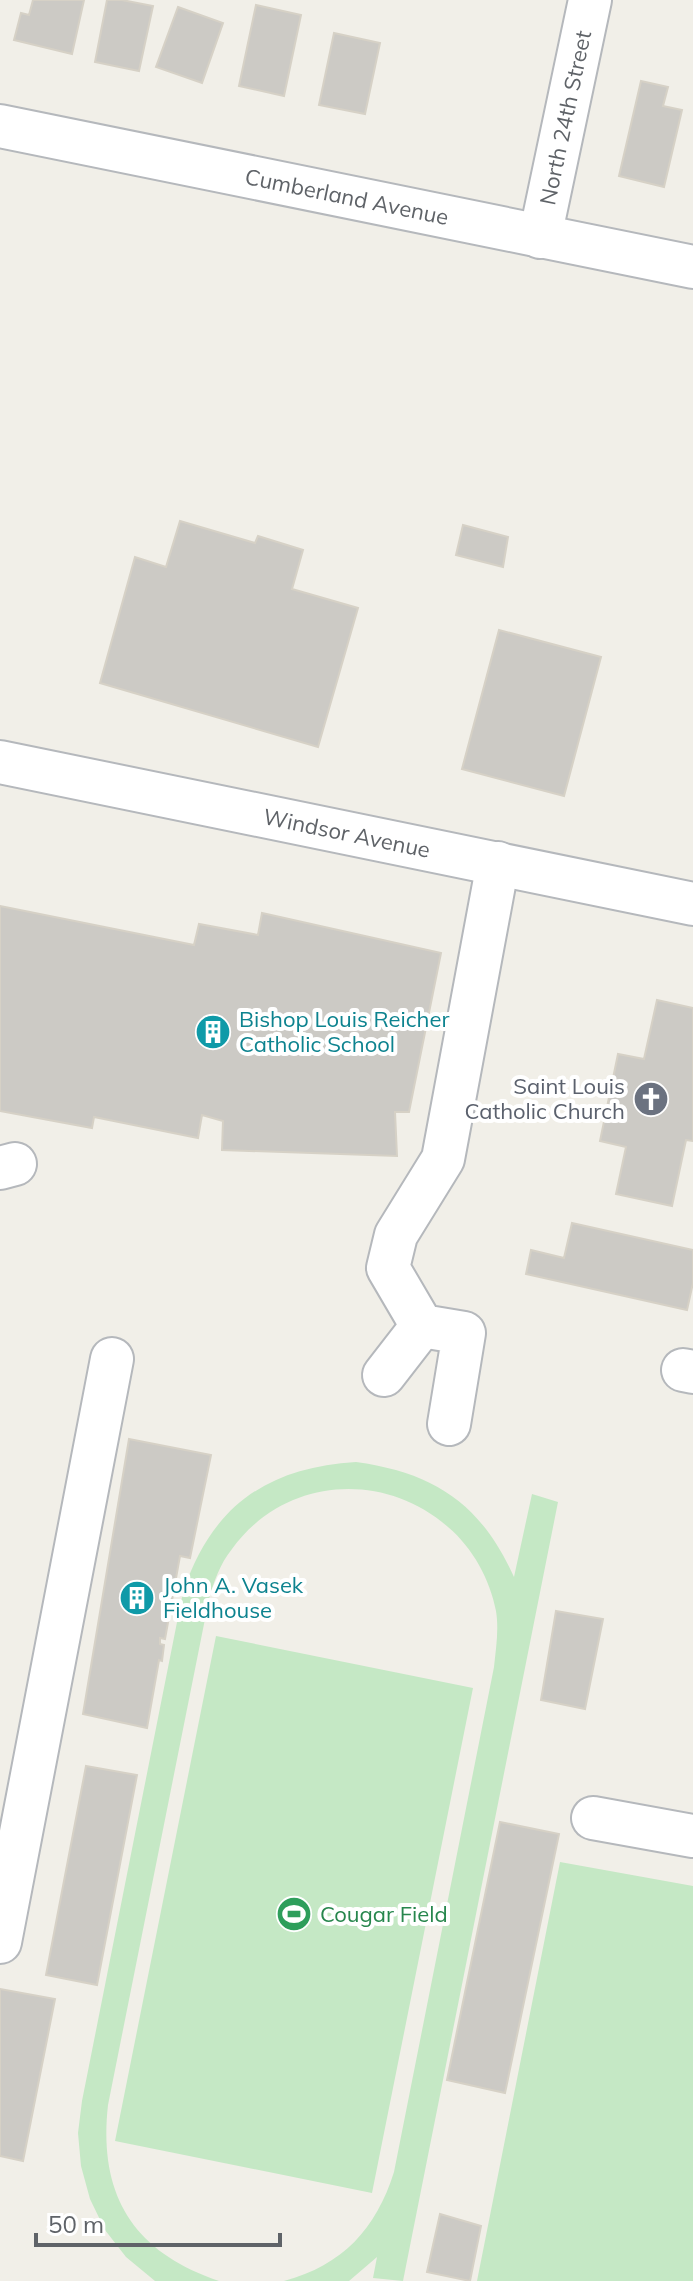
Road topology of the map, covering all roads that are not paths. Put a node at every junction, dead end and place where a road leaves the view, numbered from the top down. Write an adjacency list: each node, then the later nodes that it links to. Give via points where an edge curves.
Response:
1 (590, 0): 3 (street, North 24th Street)
2 (0, 126): 3 (street, Cumberland Avenue)
3 (540, 237): 4 (street, Cumberland Avenue)
4 (693, 267)
5 (0, 762): 6 (street, Windsor Avenue)
6 (498, 863): 7 (street, Windsor Avenue); 8 (street, via 443,1159 396,1235 388,1268)
7 (693, 904)
8 (422, 1326): 10 (street); 11 (street, via 464,1333)
9 (112, 1359): 14 (street)
10 (384, 1375)
11 (449, 1424)
12 (593, 1818): 13 (street)
13 (693, 1836)
14 (9, 1846): 15 (street)
15 (0, 1942)

